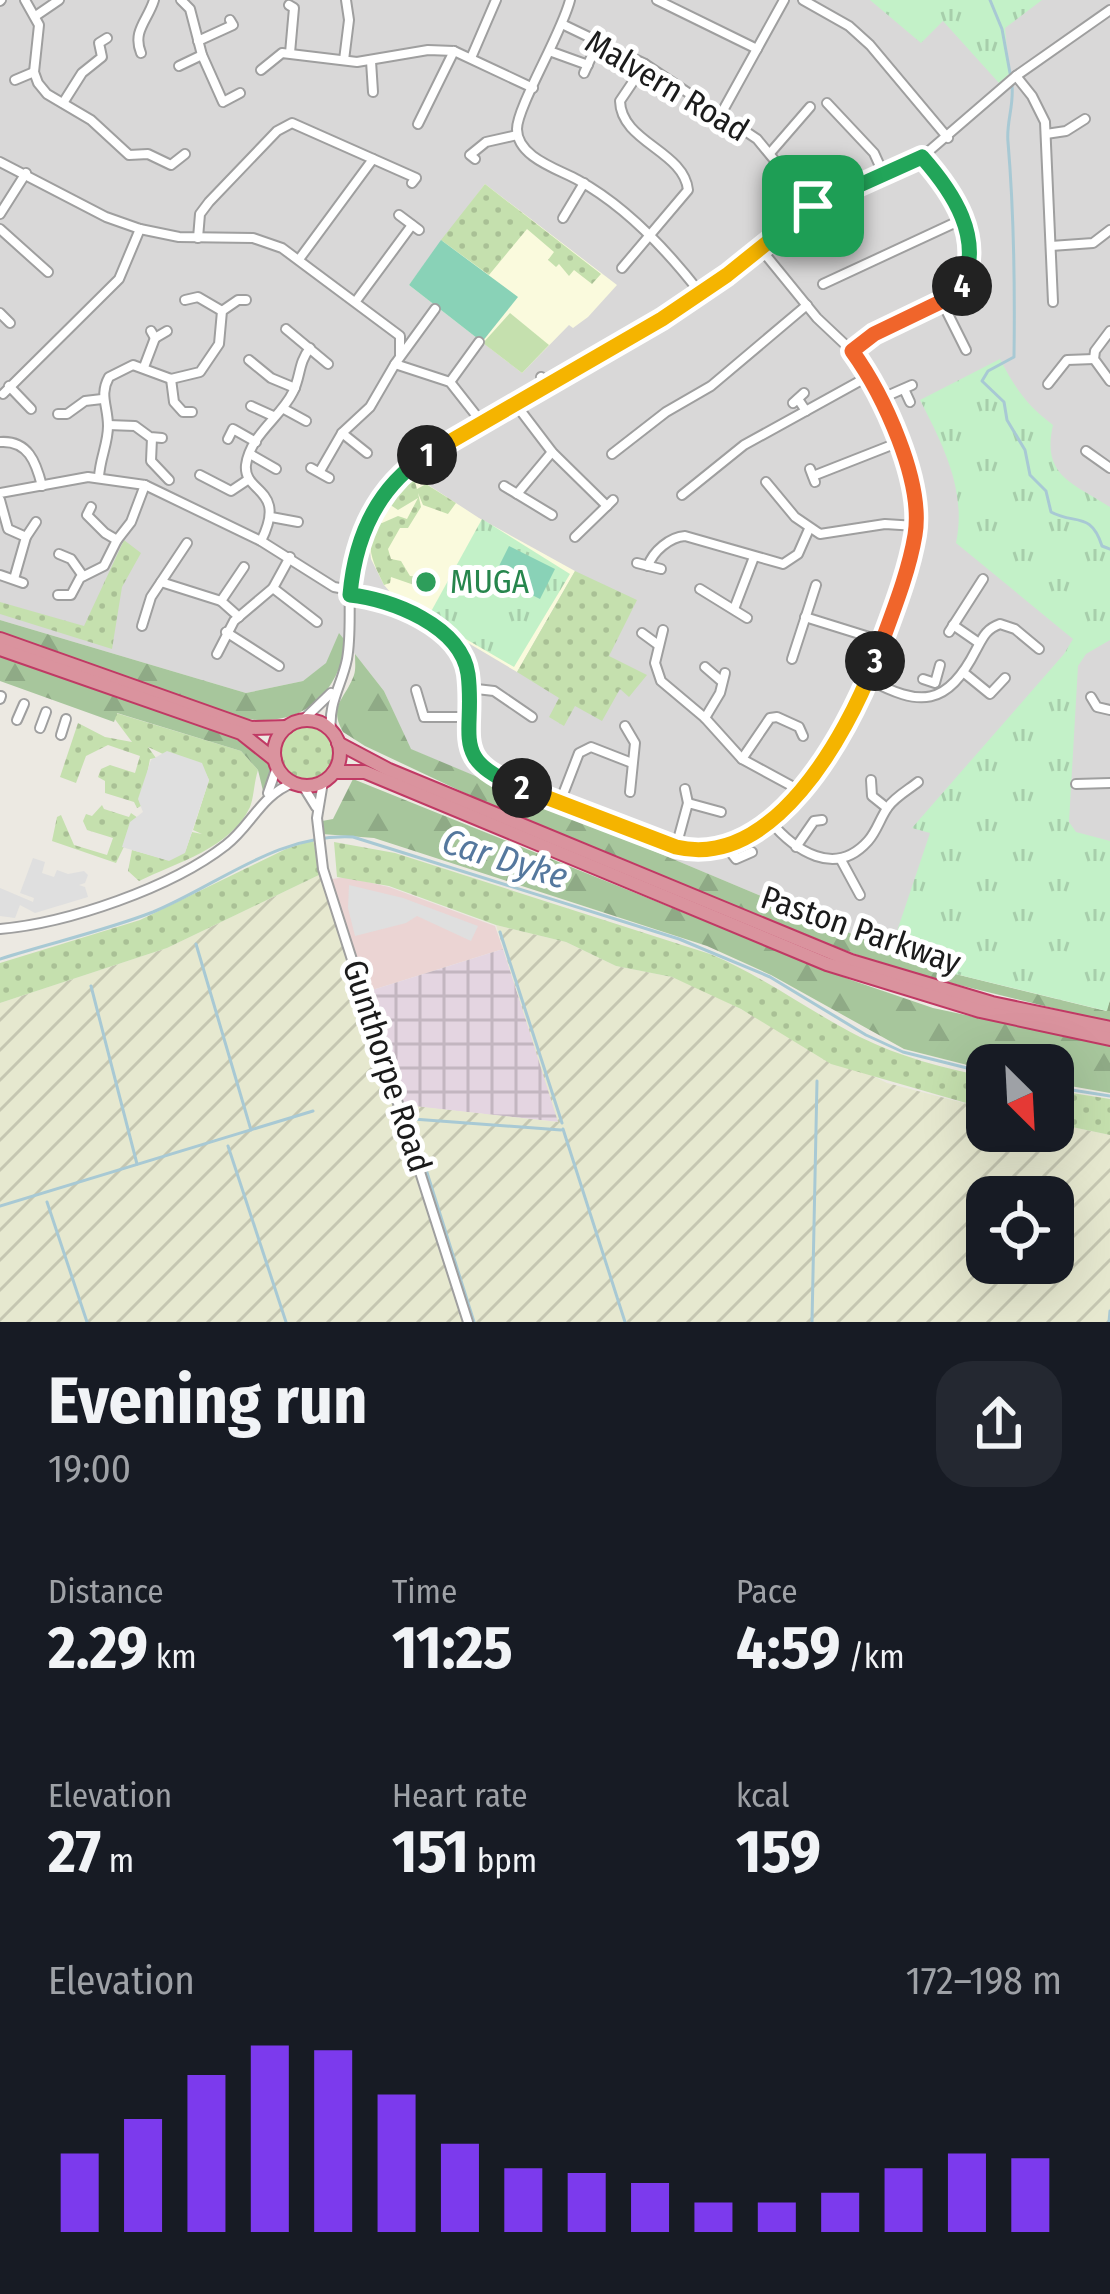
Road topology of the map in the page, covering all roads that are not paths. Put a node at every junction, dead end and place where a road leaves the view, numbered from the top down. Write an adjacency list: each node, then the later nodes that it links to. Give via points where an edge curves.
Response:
1 (59, 0): 14 (street)
2 (181, 0): 19 (street)
3 (346, 0): 27 (street)
4 (496, 0): 26 (street)
5 (570, 0): 16 (street)
6 (657, 0): 20 (street)
7 (784, 0): 20 (street)
8 (803, 0): 46 (street, via 870,45)
9 (1106, 0): 13 (street)
10 (23, 1): 14 (street)
11 (155, 4): 24 (street, via 139,26)
12 (289, 5): 22 (street)
13 (1110, 9): 33 (street)
14 (37, 15): 32 (street)
15 (230, 20): 19 (street)
16 (563, 25): 18 (street, Malvern Road); 23 (street)
17 (107, 38): 38 (street, via 99,43 102,57)
18 (598, 40): 23 (street, via 586,69); 29 (street, Malvern Road)
19 (198, 41): 25 (street)
20 (758, 49): 41 (street)
21 (454, 51): 26 (street); 28 (street); 43 (street)
22 (290, 52): 27 (street); 31 (street)
23 (552, 52): 36 (street)
24 (141, 53)
25 (202, 55): 30 (street); 37 (street, via 223,102)
26 (471, 58): 36 (street)
27 (344, 60): 28 (street)
28 (371, 61): 35 (street)
29 (645, 64): 41 (street, Malvern Road); 65 (street, via 622,95 622,118 688,185)
30 (178, 66)
31 (260, 70)
32 (34, 72): 34 (street); 38 (street)
33 (1016, 76): 45 (street); 46 (street)
34 (15, 80)
35 (369, 86)
36 (533, 88): 44 (street)
37 (240, 93)
38 (63, 103): 48 (street, via 129,155 171,165)
39 (827, 103): 54 (street)
40 (810, 106): 47 (street)
41 (722, 114): 47 (street, Malvern Road)
42 (1085, 118): 45 (street)
43 (424, 120)
44 (517, 134): 51 (street, via 478,145); 56 (street, via 530,154)
45 (1046, 134): 67 (street)
46 (948, 138): 49 (street)
47 (771, 152): 57 (street, Malvern Road)
48 (184, 154)
49 (922, 157): 54 (street); 61 (street, via 954,194)
50 (374, 159): 55 (street, via 416,178); 66 (street, via 285,125 208,202); 69 (street)
51 (475, 159)
52 (0, 162): 53 (street)
53 (26, 173): 58 (street); 62 (street)
54 (884, 175): 57 (street)
55 (412, 183)
56 (584, 183): 60 (street); 65 (street)
57 (813, 206): 68 (street)
58 (0, 214)
59 (399, 215): 77 (street, via 416,227)
60 (563, 218)
61 (963, 219): 72 (street); 78 (street, via 966,279)
62 (140, 229): 66 (street); 104 (street, via 119,279)
63 (0, 230): 71 (street)
64 (1110, 230): 67 (street, via 1093,243)
65 (651, 236): 70 (street); 73 (street)
66 (198, 238): 69 (street, via 253,238)
67 (1051, 246): 74 (street)
68 (760, 248): 73 (street); 79 (street)
69 (300, 258): 77 (street)
70 (622, 268)
71 (48, 272)
72 (823, 284)
73 (701, 293): 102 (street)
74 (1050, 298)
75 (185, 300): 81 (street, via 198,297)
76 (246, 300): 81 (street)
77 (356, 301): 93 (street, via 402,339)
78 (942, 302): 89 (street); 90 (street)
79 (807, 305): 90 (street); 129 (street)
80 (436, 308): 93 (street)
81 (222, 311): 98 (street, via 209,363 189,378)
82 (0, 313): 83 (street)
83 (10, 323)
84 (286, 329): 88 (street)
85 (166, 331): 95 (street, via 153,334)
86 (1110, 331): 91 (street)
87 (478, 342): 100 (street)
88 (310, 349): 94 (street); 103 (street)
89 (966, 350)
90 (852, 351): 96 (street)
91 (1094, 359): 99 (street); 101 (street, via 1067,360)
92 (249, 360): 103 (street)
93 (398, 360): 100 (street); 120 (street, via 366,412)
94 (328, 364)
95 (144, 367): 98 (street); 106 (street, via 116,371)
96 (869, 376): 107 (street); 113 (street)
97 (541, 377): 102 (street)
98 (171, 379): 114 (street, via 174,402)
99 (1110, 381)
100 (450, 382): 118 (street)
101 (1048, 384)
102 (548, 387): 110 (street)
103 (295, 388): 112 (street)
104 (6, 390): 111 (street)
105 (798, 398): 113 (street)
106 (102, 399): 115 (street); 119 (street)
107 (880, 399): 108 (street, via 908,387); 124 (street)
108 (910, 402)
109 (251, 406): 116 (street)
110 (517, 406): 118 (street); 126 (street)
111 (32, 409)
112 (284, 409): 116 (street); 117 (street)
113 (806, 411): 143 (street, via 744,445)
114 (192, 412)
115 (58, 413)
116 (273, 416): 123 (street)
117 (306, 421)
118 (483, 424): 172 (street, via 386,489 358,545)
119 (108, 425): 135 (street); 137 (street, via 157,438 152,460)
120 (342, 433): 127 (street); 132 (street)
121 (228, 439): 123 (street, via 233,429)
122 (0, 442): 140 (street, via 32,456)
123 (256, 442): 128 (street)
124 (897, 443): 134 (street); 151 (street, via 913,485)
125 (1086, 450): 130 (street)
126 (552, 452): 142 (street); 153 (street, via 610,503)
127 (367, 453)
128 (250, 454): 131 (street); 136 (street)
129 (612, 454)
130 (1110, 468)
131 (276, 469)
132 (320, 473)
133 (200, 475): 136 (street, via 231,491)
134 (813, 476)
135 (99, 477): 139 (street); 140 (street)
136 (250, 479): 147 (street, via 265,493)
137 (170, 480)
138 (766, 482): 152 (street)
139 (145, 485): 155 (street); 156 (street)
140 (43, 486): 144 (street)
141 (504, 486): 142 (street)
142 (518, 494): 146 (street)
143 (682, 495)
144 (0, 497): 150 (street)
145 (92, 507): 155 (street, via 91,520)
146 (552, 515)
147 (271, 517): 149 (street); 156 (street)
148 (36, 522): 154 (street)
149 (298, 522)
150 (3, 523): 154 (street)
151 (916, 526): 152 (street, via 827,536); 185 (street)
152 (809, 529): 160 (street, via 790,562)
153 (577, 531)
154 (26, 537): 165 (street, via 19,581)
155 (117, 540): 166 (street, via 104,566)
156 (261, 541): 159 (street)
157 (188, 543): 168 (street)
158 (59, 554): 166 (street)
159 (290, 557): 170 (street); 172 (street)
160 (754, 557): 162 (street, via 679,536); 175 (street)
161 (637, 563): 162 (street)
162 (648, 566): 164 (street)
163 (244, 567): 174 (street)
164 (661, 569)
165 (0, 575)
166 (82, 576): 173 (street, via 71,595)
167 (983, 579): 186 (street, via 951,628)
168 (160, 582): 174 (street); 180 (street)
169 (816, 585): 177 (street)
170 (272, 588): 176 (street); 179 (street)
171 (706, 589): 175 (street)
172 (350, 592): 199 (street, via 347,657); 200 (street, via 386,601 448,638 466,666)
173 (58, 595)
174 (221, 601): 176 (street)
175 (734, 609): 178 (street)
176 (239, 617): 182 (street)
177 (805, 617): 185 (street); 191 (street)
178 (747, 618)
179 (317, 622)
180 (142, 626)
181 (663, 630): 187 (street)
182 (226, 632): 190 (street); 193 (street)
183 (642, 633): 187 (street)
184 (0, 639): 214 (highway, via 251,728)
185 (882, 641): 197 (street)
186 (979, 643): 189 (street, via 1000,624); 195 (street)
187 (657, 644): 209 (street, via 661,681)
188 (0, 649): 220 (highway, via 241,733)
189 (1039, 649)
190 (217, 654)
191 (792, 659)
192 (940, 665): 201 (street)
193 (279, 667)
194 (705, 667): 209 (street, via 723,677)
195 (962, 672): 196 (street, via 991,694); 201 (street)
196 (1005, 678)
197 (868, 679): 201 (street, via 913,699); 230 (street)
198 (923, 679): 201 (street)
199 (336, 686): 212 (street); 218 (street)
200 (468, 688): 207 (street); 208 (street, via 494,691)
201 (938, 688)
202 (416, 690): 207 (street, via 424,717)
203 (1091, 697): 205 (street)
204 (24, 704): 211 (street)
205 (1110, 710)
206 (46, 712): 215 (street)
207 (467, 717): 232 (street, via 470,748 489,773)
208 (532, 717)
209 (705, 718): 219 (street)
210 (66, 719): 216 (street)
211 (17, 720)
212 (302, 721): 214 (highway); 218 (highway, via 318,722)
213 (625, 726): 221 (street, via 635,743)
214 (287, 727): 220 (highway, via 275,744)
215 (40, 728)
216 (61, 735)
217 (802, 736): 219 (street, via 799,727 770,718)
218 (335, 737): 222 (highway, via 340,755); 246 (highway, Paston Parkway, via 389,770 851,961)
219 (742, 759): 230 (street)
220 (276, 763): 226 (highway); 231 (street)
221 (632, 764): 229 (street); 232 (street, via 591,748 579,753)
222 (329, 777): 226 (highway); 234 (street, Gunthorpe Road); 247 (highway, Paston Parkway, via 364,772 827,964 980,1011)
223 (871, 780): 235 (street, via 872,796)
224 (918, 782): 235 (street)
225 (1110, 783): 227 (street)
226 (298, 784): 231 (street); 234 (street)
227 (1076, 784)
228 (685, 789): 233 (street)
229 (630, 791)
230 (801, 791): 237 (street)
231 (265, 800): 245 (street, via 232,841 154,884)
232 (560, 802): 240 (street)
233 (688, 803): 236 (street); 240 (street)
234 (317, 808): 248 (street, Gunthorpe Road, via 323,869)
235 (886, 808): 243 (street, via 874,835)
236 (721, 812)
237 (769, 820): 239 (street); 241 (street)
238 (823, 820): 241 (street)
239 (726, 846): 240 (street); 242 (street, via 736,859)
240 (676, 847)
241 (796, 848): 243 (street)
242 (752, 852)
243 (841, 860): 244 (street)
244 (860, 895)
245 (0, 929)
246 (1110, 1028)
247 (1110, 1039)
248 (468, 1322)

